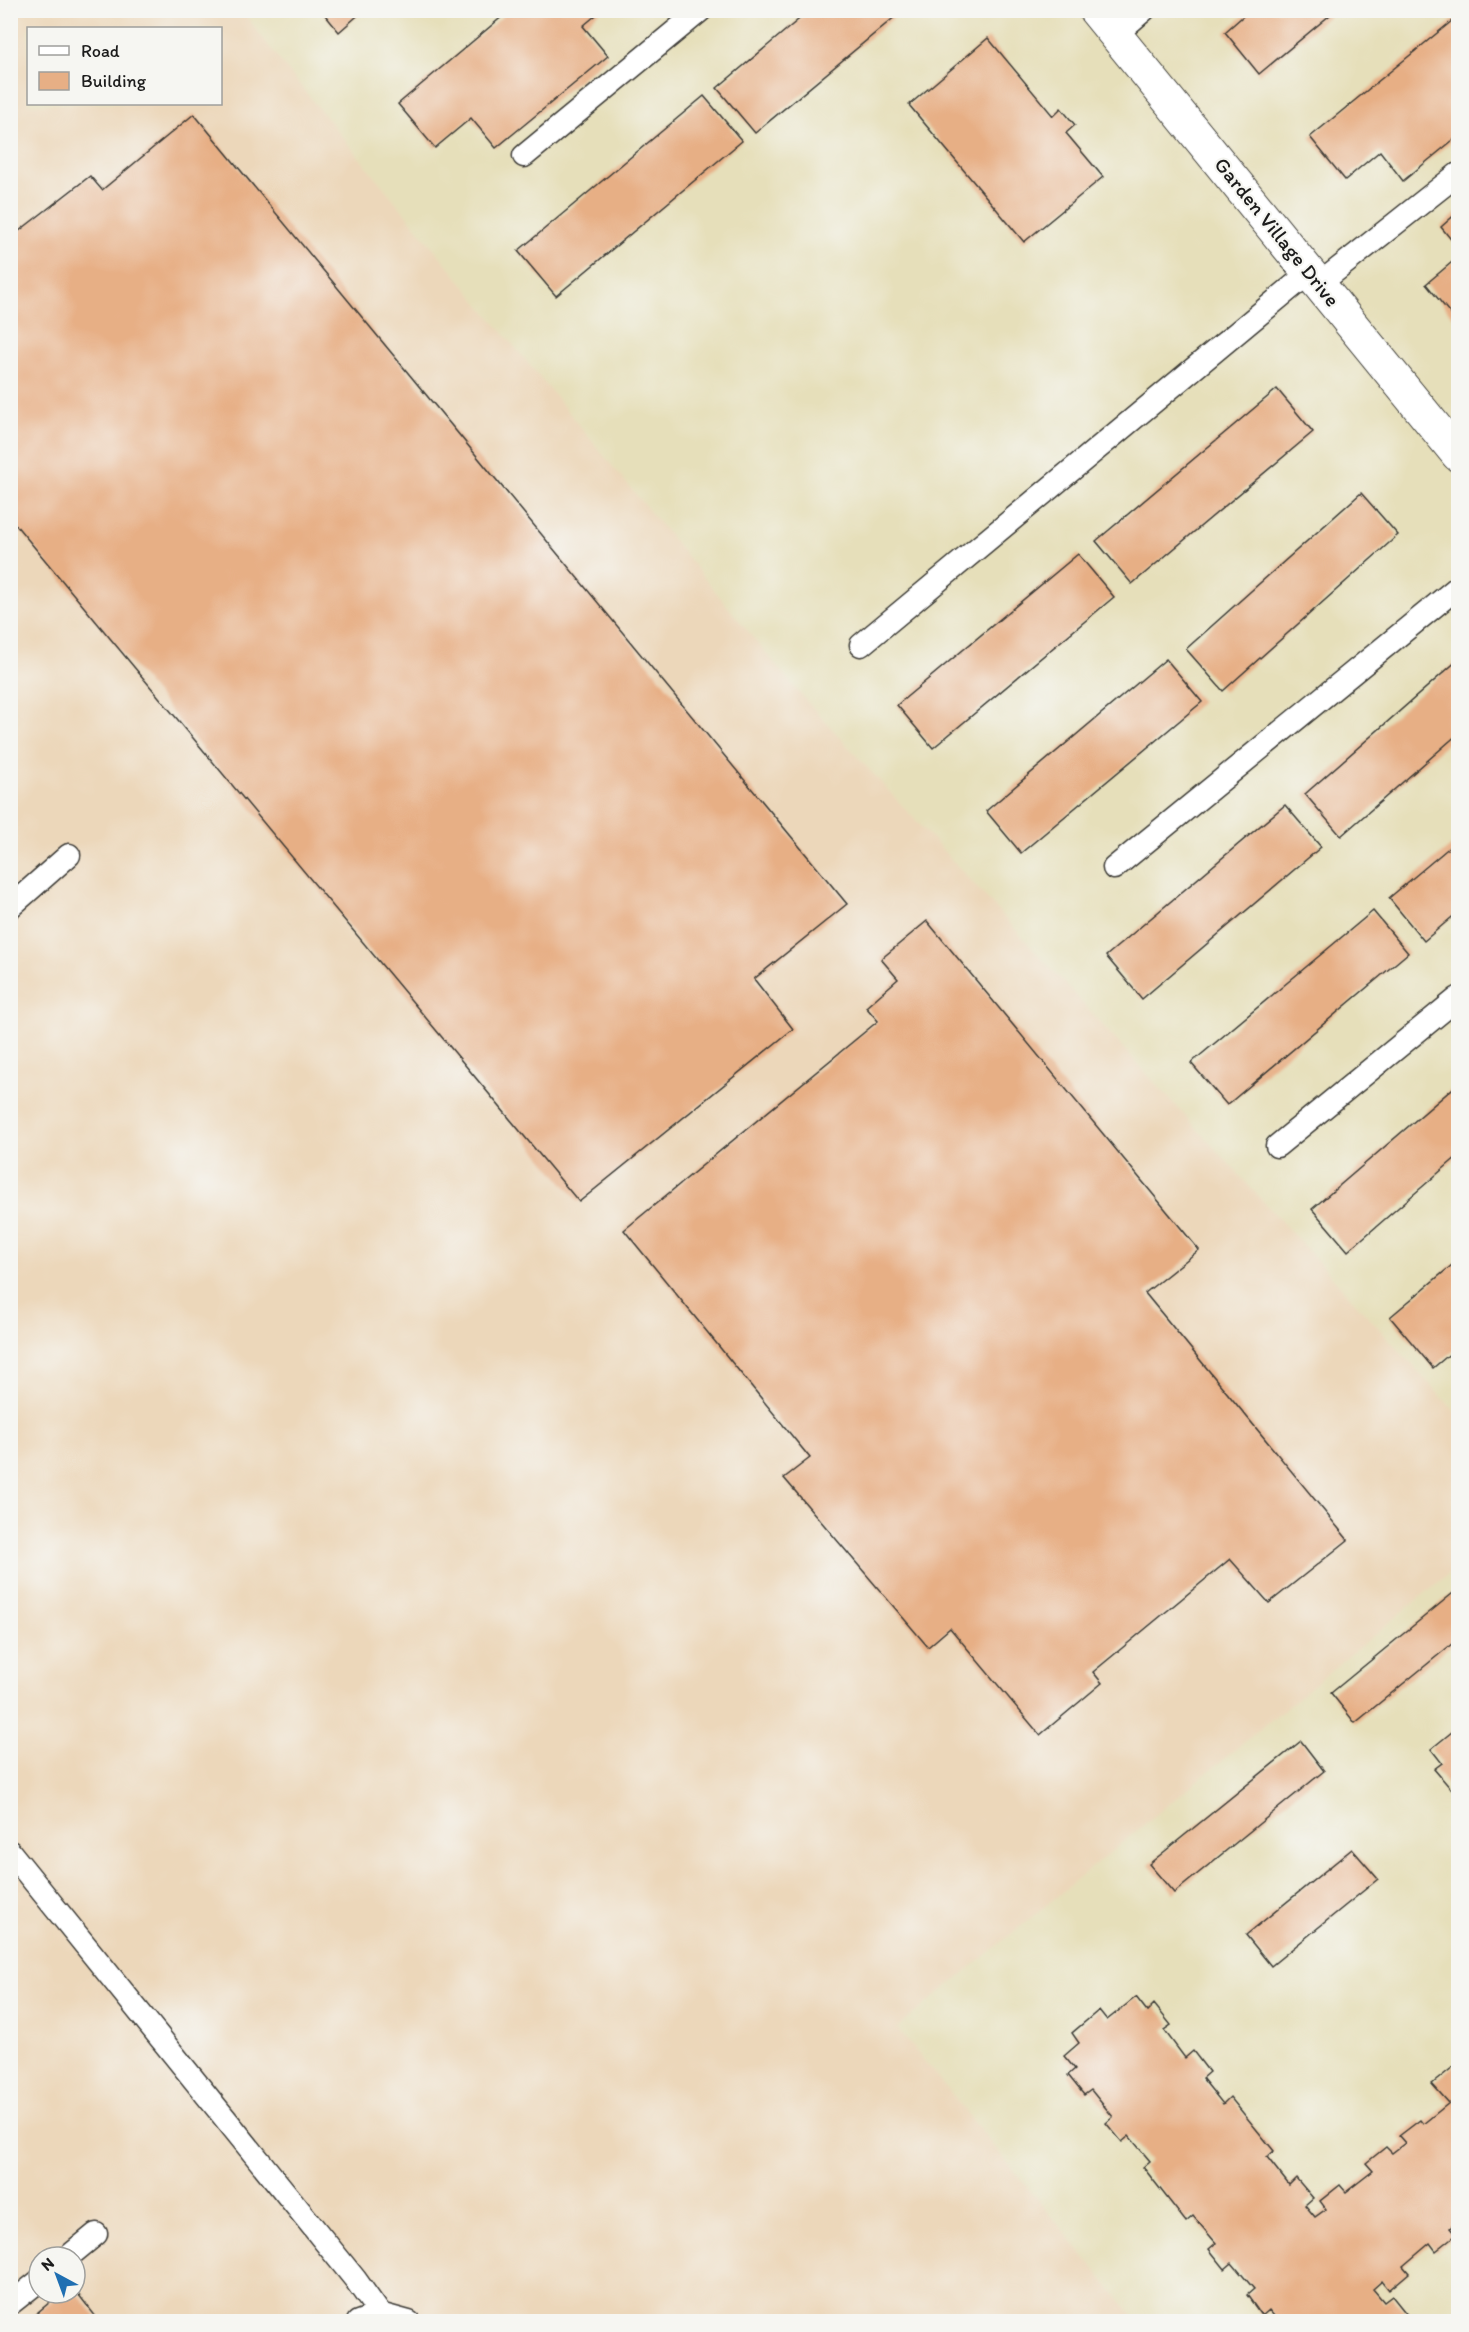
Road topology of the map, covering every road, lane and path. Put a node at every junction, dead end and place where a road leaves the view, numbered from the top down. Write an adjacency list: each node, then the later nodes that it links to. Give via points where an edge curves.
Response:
1 (701, 10): 4 (lane)
2 (1144, 10): 3 (lane)
3 (1105, 23): 6 (street, Garden Village Drive)
4 (524, 156)
5 (1458, 174): 6 (lane)
6 (1314, 278): 7 (street, Garden Village Drive); 9 (lane)
7 (1458, 454)
8 (1458, 587): 11 (lane)
9 (861, 645)
10 (69, 855): 12 (lane)
11 (1114, 868)
12 (10, 907)
13 (1458, 998): 14 (lane)
14 (1277, 1146)
15 (10, 1852): 20 (lane)
16 (96, 2234): 17 (lane)
17 (83, 2245)
18 (27, 2291): 19 (lane)
19 (10, 2304)
20 (380, 2314): 21 (lane); 22 (lane)
21 (358, 2322)
22 (409, 2322)

